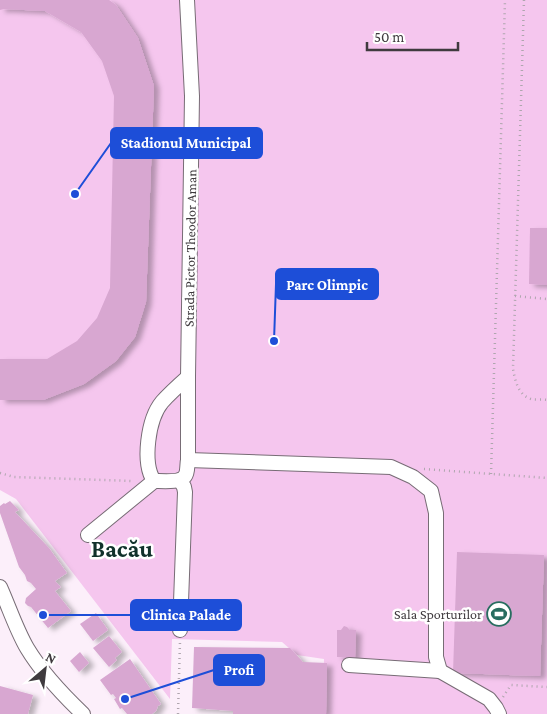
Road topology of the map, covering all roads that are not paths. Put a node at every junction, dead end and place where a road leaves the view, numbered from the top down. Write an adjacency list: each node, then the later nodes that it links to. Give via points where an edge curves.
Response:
1 (187, 0): 2 (street, Strada Pictor Theodor Aman, via 192,96)
2 (188, 377): 3 (street, Strada Pictor Theodor Aman); 5 (street, via 161,403 152,419 148,451 149,472)
3 (188, 460): 4 (street, Strada Pictor Theodor Aman, via 185,476); 10 (street, via 391,467 413,477 431,491 436,514 436,657)
4 (180, 480): 5 (street); 8 (street, via 185,492)
5 (154, 482): 6 (street)
6 (88, 535)
7 (0, 587): 12 (street, via 27,647 46,674)
8 (180, 630)
9 (350, 665): 10 (street)
10 (440, 671): 11 (street, via 489,700)
11 (497, 711)
12 (83, 714)

